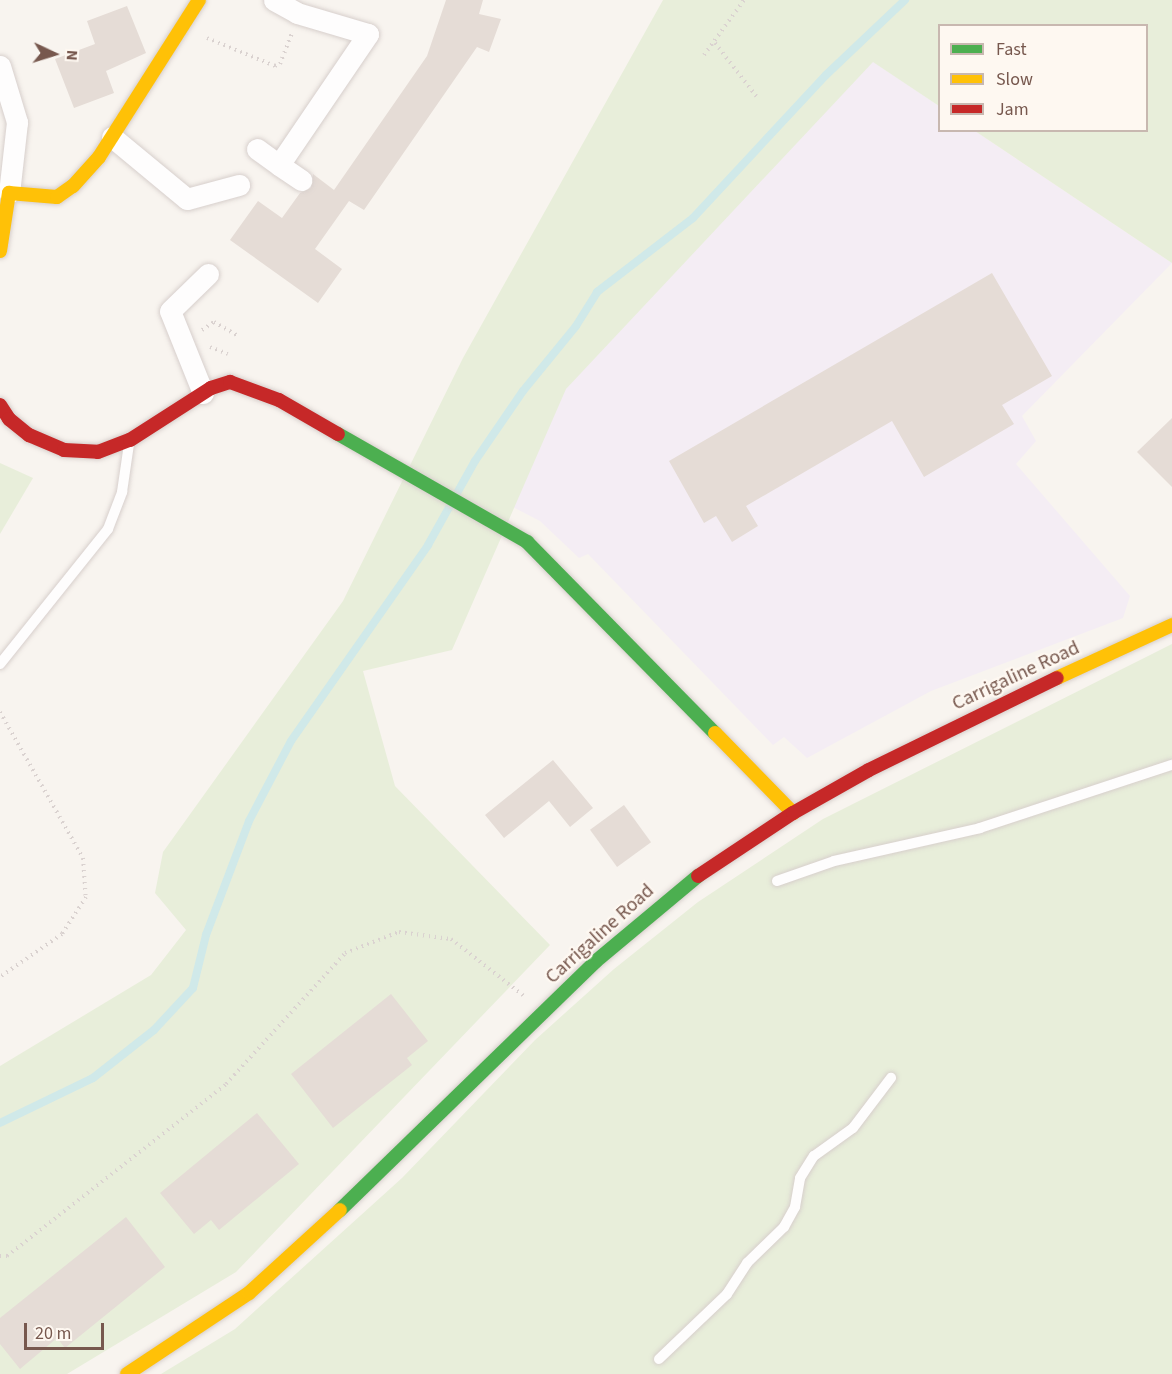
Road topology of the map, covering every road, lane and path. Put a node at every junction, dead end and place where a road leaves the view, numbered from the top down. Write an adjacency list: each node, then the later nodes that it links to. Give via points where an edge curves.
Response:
1 (199, 0): 4 (street)
2 (274, 0): 12 (street, via 297,13 368,34)
3 (744, 0): 6 (path)
4 (181, 28): 5 (path, via 275,66 280,64); 10 (street)
5 (292, 32)
6 (716, 43): 7 (path); 9 (path)
7 (704, 55)
8 (0, 66): 15 (street, via 17,122)
9 (756, 97)
10 (112, 137): 14 (street, via 187,199); 15 (street, via 73,186 57,197)
11 (257, 149): 12 (street)
12 (279, 165): 13 (street)
13 (301, 180)
14 (239, 185)
15 (9, 193): 16 (street)
16 (0, 251)
17 (208, 274): 22 (street, via 170,311)
18 (203, 336): 19 (path, via 202,329 214,322)
19 (238, 336)
20 (205, 342): 21 (path, via 210,348)
21 (238, 356)
22 (203, 393): 24 (street); 29 (street, via 230,382 279,400 506,527 527,542 749,763)
23 (0, 405): 24 (street, via 9,419 29,435 64,450 98,452)
24 (130, 440): 26 (lane, via 122,492 108,529)
25 (1172, 625): 29 (street, Carrigaline Road, via 947,729)
26 (0, 664)
27 (0, 712): 31 (path, via 83,858 86,897 62,934)
28 (1172, 765): 30 (lane, via 980,828 834,861)
29 (794, 813): 32 (street, Carrigaline Road, via 681,888)
30 (777, 881)
31 (0, 977)
32 (543, 1012): 34 (path, via 451,939 399,932 345,953 226,1084 7,1256); 36 (street, Carrigaline Road, via 375,1178 249,1293)
33 (891, 1078): 35 (lane, via 853,1128 814,1156 800,1178 795,1207 784,1227 747,1263 727,1294)
34 (0, 1256)
35 (659, 1359)
36 (127, 1374)

